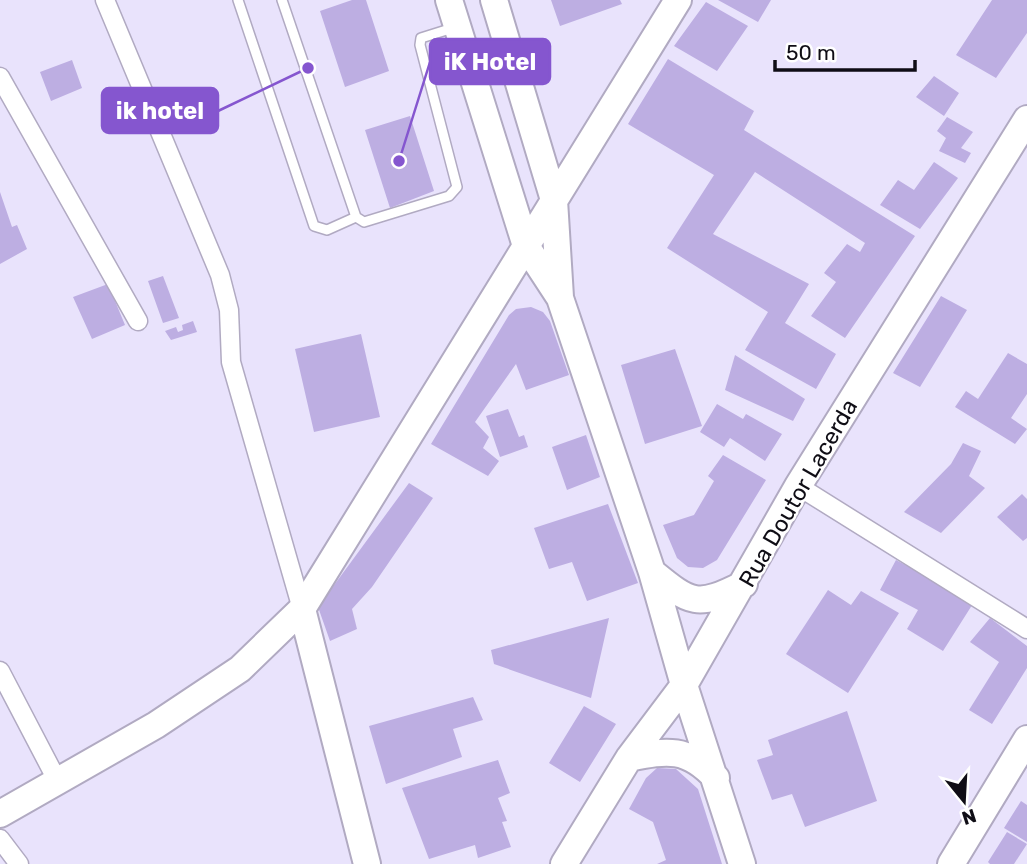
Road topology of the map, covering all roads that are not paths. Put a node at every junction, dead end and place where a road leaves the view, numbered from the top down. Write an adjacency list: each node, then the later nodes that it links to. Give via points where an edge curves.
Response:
1 (104, 0): 18 (street, via 220,275 229,310 231,362)
2 (238, 0): 11 (lane, via 314,226 327,230)
3 (282, 0): 11 (lane)
4 (449, 0): 7 (main road)
5 (494, 0): 10 (main road)
6 (678, 0): 10 (main road)
7 (457, 26): 11 (lane, via 421,38 420,45 457,187 449,196 425,204 364,222); 12 (main road)
8 (0, 77): 14 (street)
9 (1027, 119): 15 (main road, Rua Doutor Lacerda)
10 (554, 200): 12 (main road); 13 (main road)
11 (356, 217)
12 (527, 246): 13 (main road); 18 (main road)
13 (560, 298): 16 (main road)
14 (138, 321)
15 (799, 486): 17 (main road, Rua Doutor Lacerda); 19 (street)
16 (652, 572): 17 (main road, via 683,597 696,600); 21 (main road)
17 (744, 584): 21 (main road, Rua Doutor Lacerda)
18 (302, 610): 25 (main road, via 240,668 156,725); 29 (main road)
19 (1027, 629)
20 (1, 675): 25 (street)
21 (684, 685): 23 (main road, Rua Doutor Lacerda); 24 (main road)
22 (1027, 739): 32 (main road)
23 (629, 758): 24 (main road, via 676,752 702,763); 30 (main road, Rua Doutor Lacerda)
24 (717, 779): 31 (main road)
25 (58, 782): 26 (main road)
26 (0, 814)
27 (0, 839): 28 (street)
28 (19, 864)
29 (368, 864)
30 (564, 864)
31 (743, 864)
32 (951, 864)

